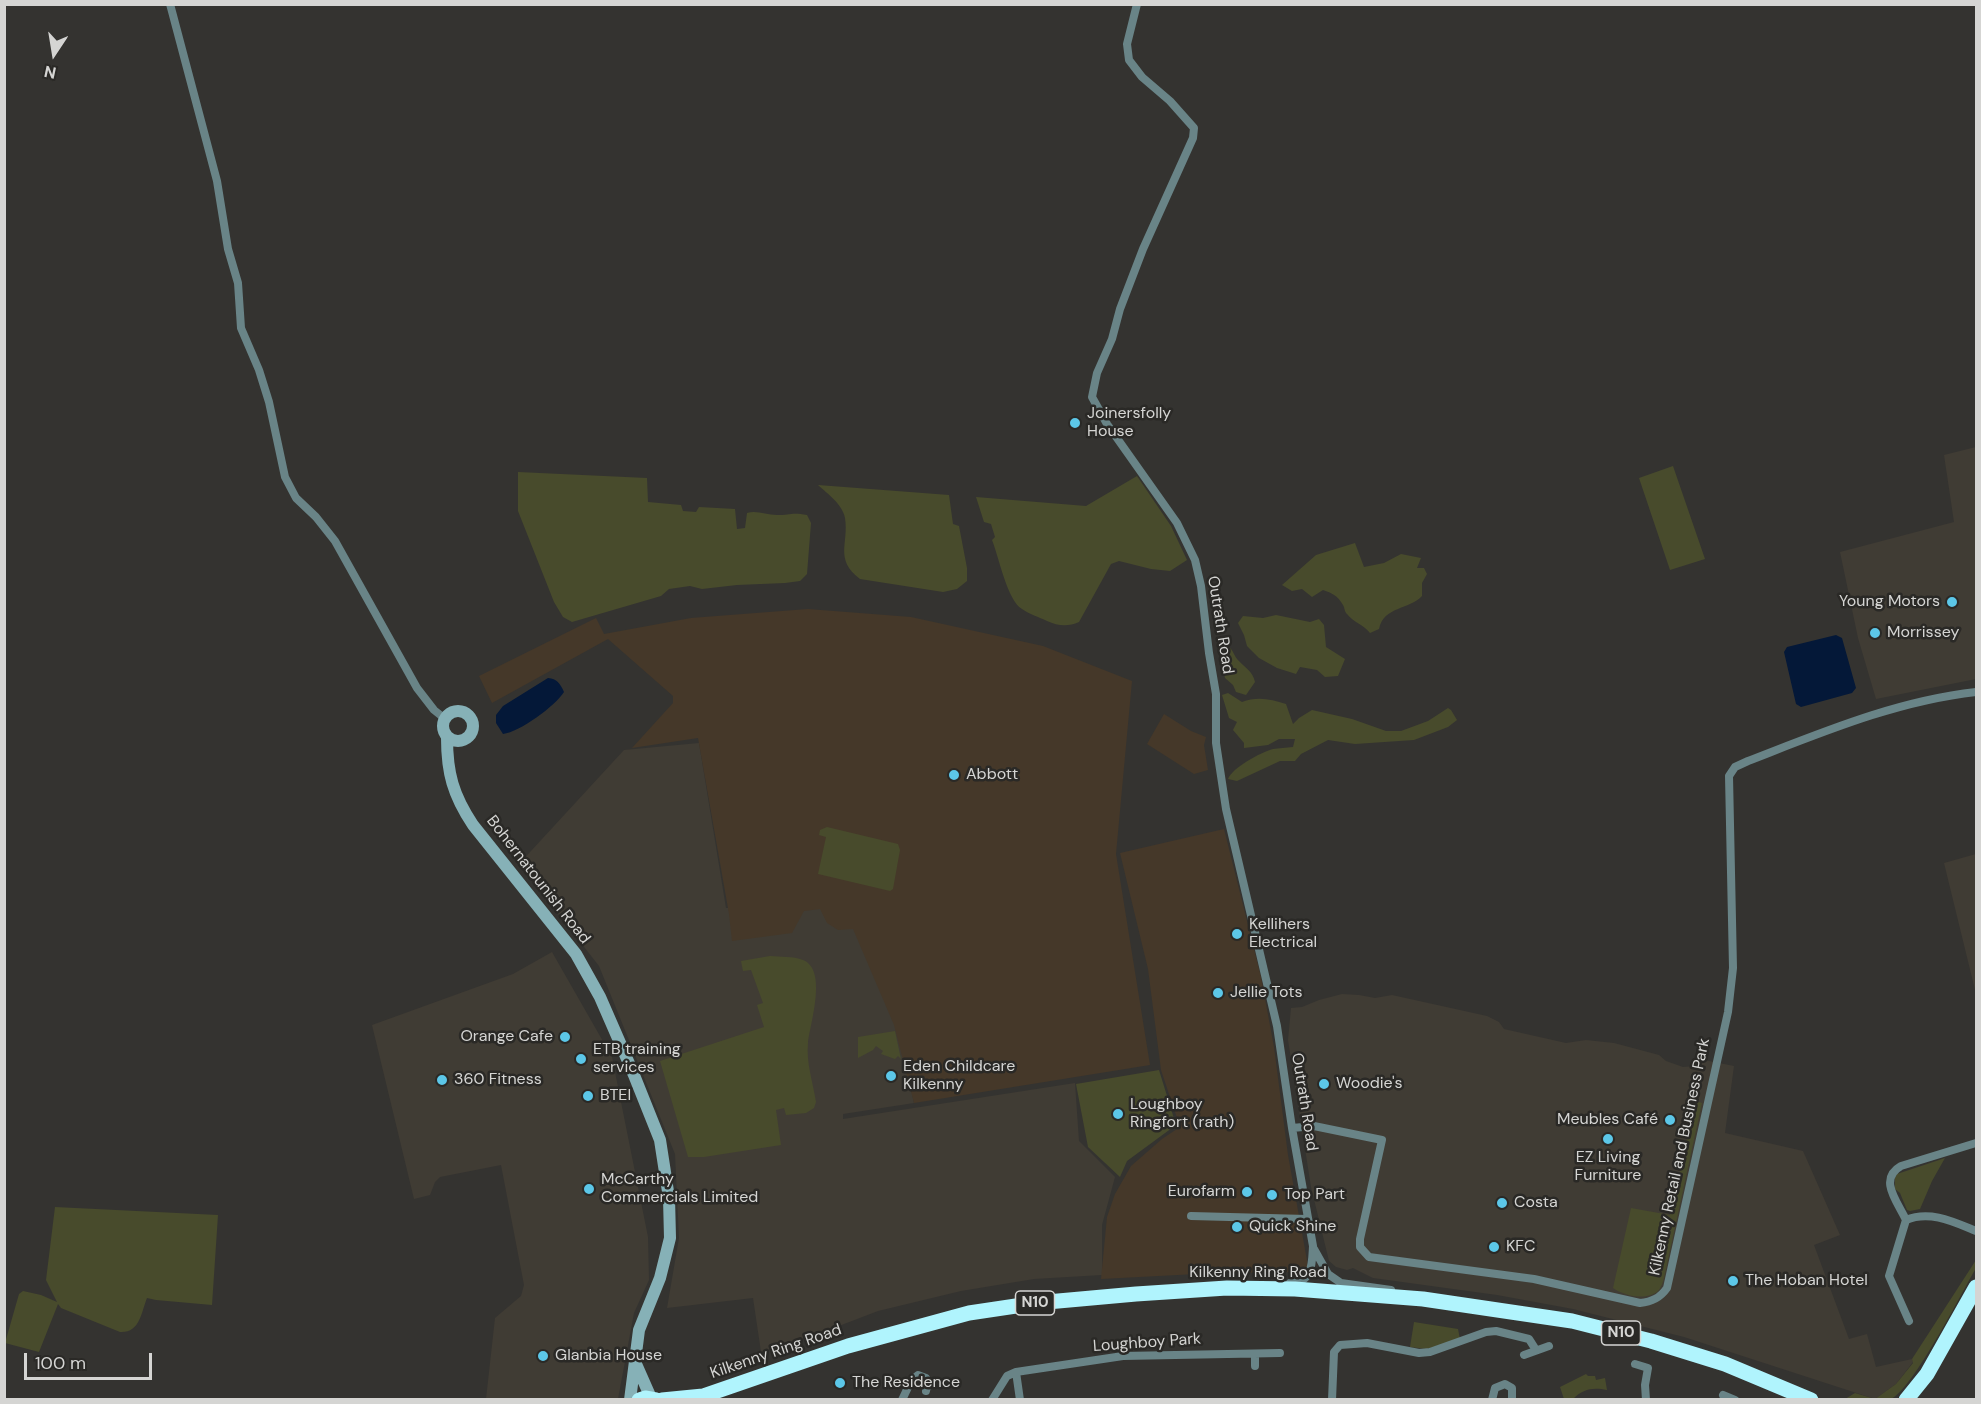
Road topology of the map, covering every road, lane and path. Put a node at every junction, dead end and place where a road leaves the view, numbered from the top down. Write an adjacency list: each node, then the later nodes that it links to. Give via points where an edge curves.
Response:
1 (171, 4): 4 (street, via 217,181 238,283 241,328 269,402 285,477 296,498 335,541 417,688)
2 (1137, 4): 6 (street, Outrath Road, via 1127,44 1129,60 1194,128 1193,138 1143,249 1097,373 1092,397 1177,523 1195,560 1216,694 1216,743 1226,809 1277,1026)
3 (1977, 692): 6 (street, Kilkenny Retail and Business Park, via 1879,711 1748,760 1735,767 1729,776 1733,968 1728,1012 1667,1288 1655,1300 1640,1303 1534,1279 1369,1257 1360,1247 1360,1239 1382,1140 1314,1126)
4 (444, 718): 5 (street, via 443,730); 5 (street, Bohernatounish Road, via 459,710 472,720 469,736)
5 (452, 740): 22 (street, Bohernatounish Road, via 447,760 461,806 576,954 600,996 660,1140 669,1198 670,1238 660,1278 639,1330)
6 (1292, 1128): 9 (street, Outrath Road)
7 (1977, 1143): 10 (street, via 1893,1171 1889,1184)
8 (1191, 1216): 9 (street)
9 (1307, 1219): 12 (street, Outrath Road)
10 (1906, 1220): 11 (street, via 1930,1216); 16 (street, via 1889,1276)
11 (1977, 1231)
12 (1313, 1246): 14 (street, Outrath Road, via 1310,1273 1304,1280); 15 (street, Outrath Road, via 1328,1274 1341,1283)
13 (1977, 1287): 26 (highway)
14 (1227, 1288): 15 (highway, Kilkenny Ring Road / N10); 28 (highway, Kilkenny Ring Road / N10, via 1036,1303 969,1313 848,1346)
15 (1423, 1299): 38 (highway, Kilkenny Ring Road / N10, via 1572,1321 1651,1341 1725,1364)
16 (1909, 1321)
17 (1549, 1346): 18 (street)
18 (1536, 1350): 21 (street); 34 (street, via 1530,1339 1496,1331 1419,1353 1367,1343 1340,1345 1334,1352)
19 (1280, 1353): 20 (street, Loughboy Park)
20 (1255, 1354): 24 (street); 25 (street, Loughboy Park, via 1123,1356)
21 (1524, 1355)
22 (636, 1362): 29 (street, Bohernatounish Road); 30 (street, Bohernatounish Road)
23 (1635, 1364): 37 (street, via 1648,1368)
24 (1255, 1366)
25 (1016, 1372): 32 (street, via 1007,1376); 33 (street)
26 (1927, 1374): 39 (highway); 40 (highway)
27 (926, 1391): 31 (street, via 926,1378 918,1375)
28 (701, 1398): 29 (highway, Kilkenny Ring Road / N10)
29 (652, 1399)
30 (630, 1400)
31 (902, 1400)
32 (992, 1400)
33 (1020, 1400)
34 (1332, 1400)
35 (1492, 1400): 36 (street, via 1495,1388 1505,1384 1512,1388)
36 (1512, 1400)
37 (1646, 1400)
38 (1811, 1400)
39 (1906, 1400)
40 (1918, 1400)

